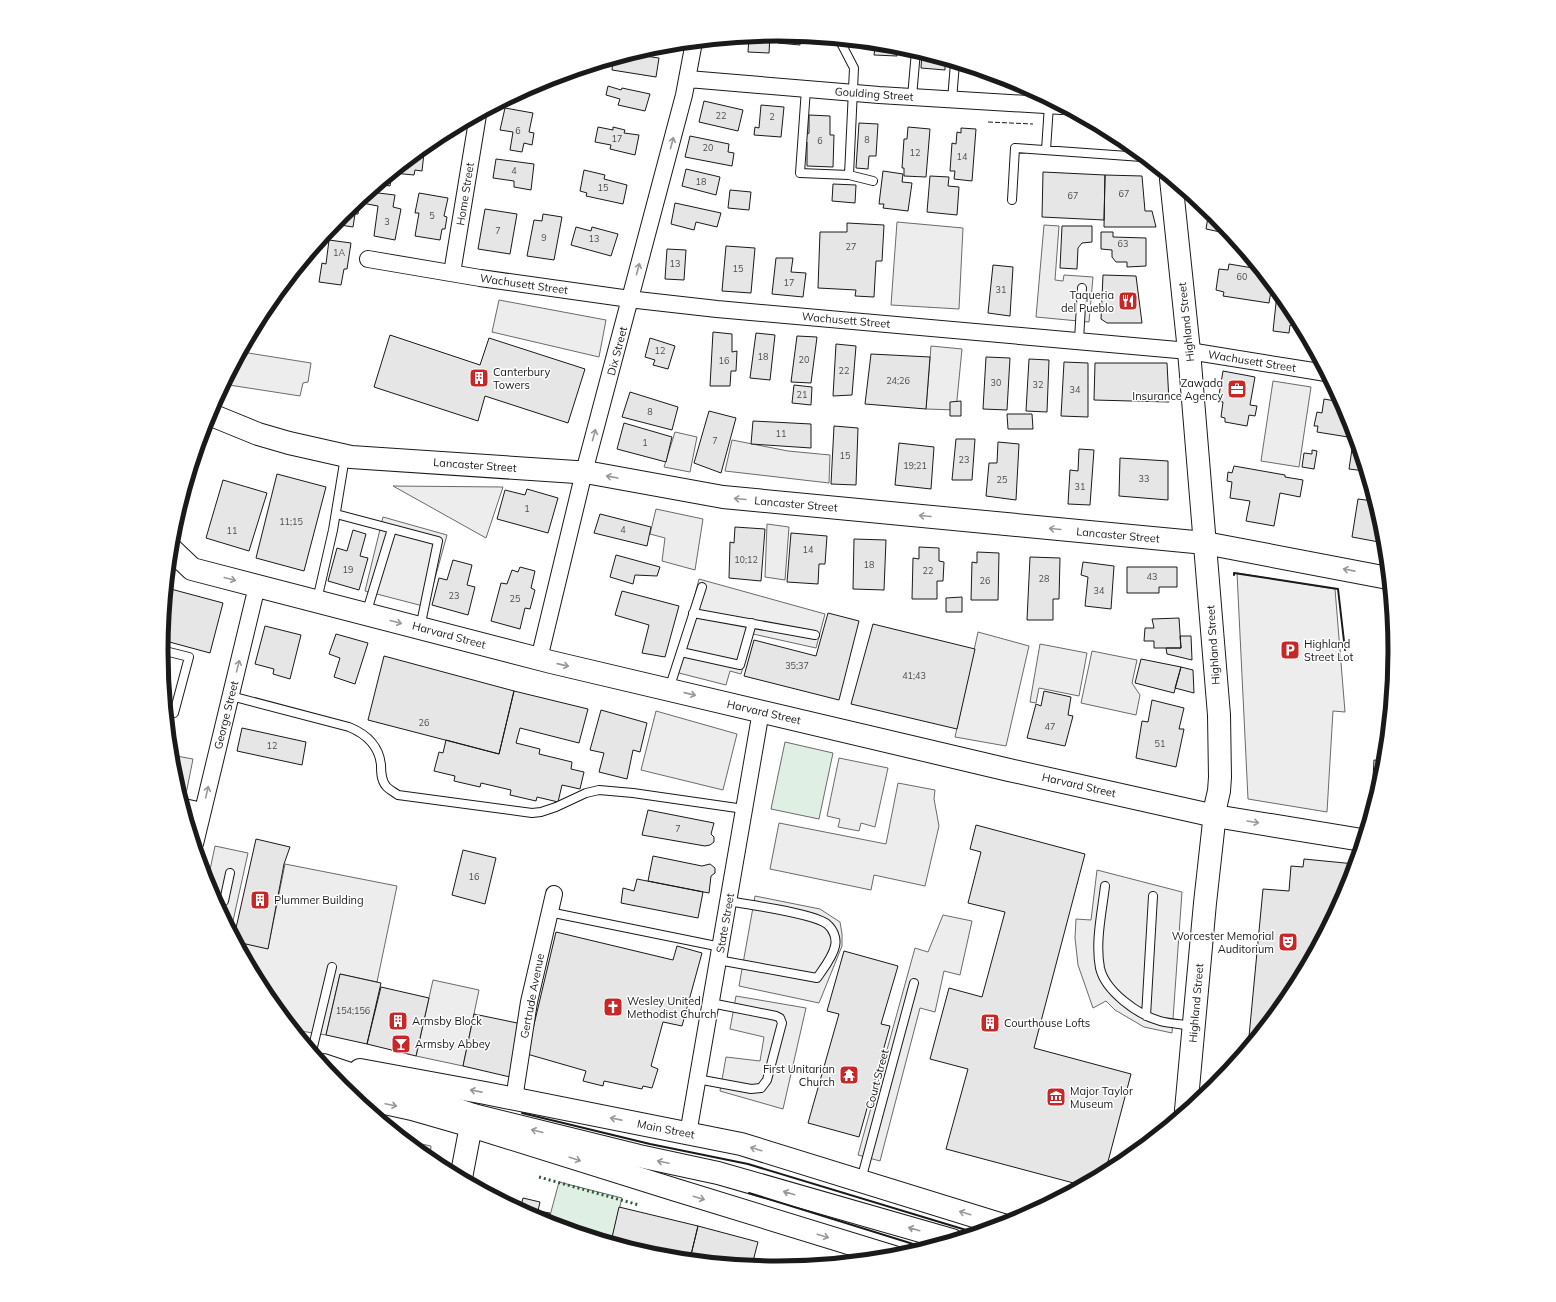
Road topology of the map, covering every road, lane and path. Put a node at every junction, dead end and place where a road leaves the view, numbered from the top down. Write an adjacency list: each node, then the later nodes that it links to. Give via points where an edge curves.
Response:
1 (842, 44): 7 (lane, via 854,68)
2 (693, 47): 5 (street, Dix Street)
3 (915, 57): 8 (lane)
4 (955, 67): 9 (lane)
5 (688, 79): 6 (street, Goulding Street); 22 (street, Dix Street, one-way to 5)
6 (806, 89): 7 (street, Goulding Street); 15 (lane, via 800,173)
7 (853, 93): 8 (street, Goulding Street); 15 (lane)
8 (912, 97): 9 (street, Goulding Street)
9 (952, 100): 10 (street, Goulding Street)
10 (1051, 106)
11 (1055, 108): 13 (lane)
12 (477, 121): 20 (street, Home Street)
13 (1046, 150): 14 (lane); 18 (lane, via 1015,148)
14 (1134, 156)
15 (849, 175): 16 (lane)
16 (873, 181)
17 (1172, 185): 24 (main road, Highland Street)
18 (1012, 200)
19 (368, 260): 20 (street, Wachusett Street)
20 (452, 273): 22 (street, Wachusett Street)
21 (1082, 288): 23 (lane)
22 (631, 299): 23 (street, Wachusett Street, via 717,309); 28 (street, Dix Street, one-way to 22)
23 (1079, 340): 24 (street, Wachusett Street)
24 (1190, 351): 25 (street, Wachusett Street); 31 (main road, Highland Street)
25 (1320, 372)
26 (215, 416): 27 (main road, Lancaster Street, via 258,434)
27 (346, 456): 28 (main road, Lancaster Street); 29 (lane)
28 (584, 472): 31 (main road, Lancaster Street, one-way to 28, via 723,497); 46 (street, Dix Street)
29 (336, 514): 30 (lane); 38 (lane)
30 (392, 529): 40 (lane); 42 (lane, via 438,541)
31 (1205, 543): 35 (main road, Lancaster Street, one-way to 31); 54 (main road, Highland Street, via 1220,718 1219,791)
32 (176, 554): 34 (main road)
33 (174, 564): 34 (street, Harvard Street)
34 (192, 569): 36 (main road, Harvard Street, one-way to 36)
35 (1384, 577)
36 (258, 586): 38 (main road, Harvard Street); 48 (street, George Street, one-way to 36)
37 (702, 587): 39 (lane)
38 (317, 601): 40 (main road, Harvard Street)
39 (693, 613): 41 (lane); 45 (lane)
40 (366, 614): 42 (main road, Harvard Street, one-way to 42)
41 (752, 623): 43 (lane); 45 (lane, via 740,665)
42 (420, 628): 46 (main road, Harvard Street)
43 (815, 635)
44 (168, 652): 50 (lane, via 189,657)
45 (680, 652): 47 (lane)
46 (539, 659): 47 (main road, Harvard Street, one-way to 47)
47 (668, 690): 49 (main road, Harvard Street, one-way to 49)
48 (230, 696): 52 (lane, via 349,727 363,733 377,751 381,763 381,776 386,786 398,795 541,812 599,790); 53 (street, George Street, one-way to 48)
49 (761, 711): 52 (street, State Street); 54 (main road, Harvard Street)
50 (174, 713)
51 (189, 808): 53 (street)
52 (744, 809): 62 (street, State Street)
53 (202, 811): 55 (street, George Street)
54 (1215, 816): 56 (main road, Harvard Street, one-way to 56); 69 (main road, Highland Street)
55 (197, 836)
56 (1358, 839)
57 (230, 873): 61 (lane, via 224,901)
58 (1105, 886): 68 (lane, via 1098,940 1100,969 1122,1001)
59 (554, 894): 63 (street, Gertrude Avenue)
60 (1153, 896): 68 (lane)
61 (222, 901)
62 (729, 901): 64 (street, State Street); 64 (lane, via 812,917 827,924 835,935 835,946 828,963 817,978)
63 (549, 912): 64 (lane); 75 (street, Gertrude Avenue, via 529,1002)
64 (719, 954): 67 (street, State Street)
65 (332, 967): 70 (lane)
66 (914, 983): 80 (lane, Court Street)
67 (711, 1003): 73 (street, State Street); 73 (lane, via 776,1016 782,1023 767,1080 761,1088 751,1089)
68 (1146, 1016): 69 (lane, via 1160,1021)
69 (1194, 1026): 76 (main road, Highland Street)
70 (313, 1046)
71 (331, 1066): 75 (main road, Main Street, one-way to 71)
72 (334, 1068): 77 (main road)
73 (698, 1079): 78 (street, State Street)
74 (364, 1098): 77 (main road, one-way to 77)
75 (514, 1099): 78 (main road, Main Street, one-way to 75)
76 (1187, 1104)
77 (472, 1120): 79 (main road); 82 (main road, one-way to 77, via 718,1173); 83 (main road, one-way to 83, via 691,1195)
78 (688, 1134): 80 (main road, Main Street, one-way to 78, via 741,1144)
79 (462, 1172)
80 (861, 1181): 81 (main road, Main Street, one-way to 80)
81 (994, 1221)
82 (944, 1238)
83 (881, 1252)

